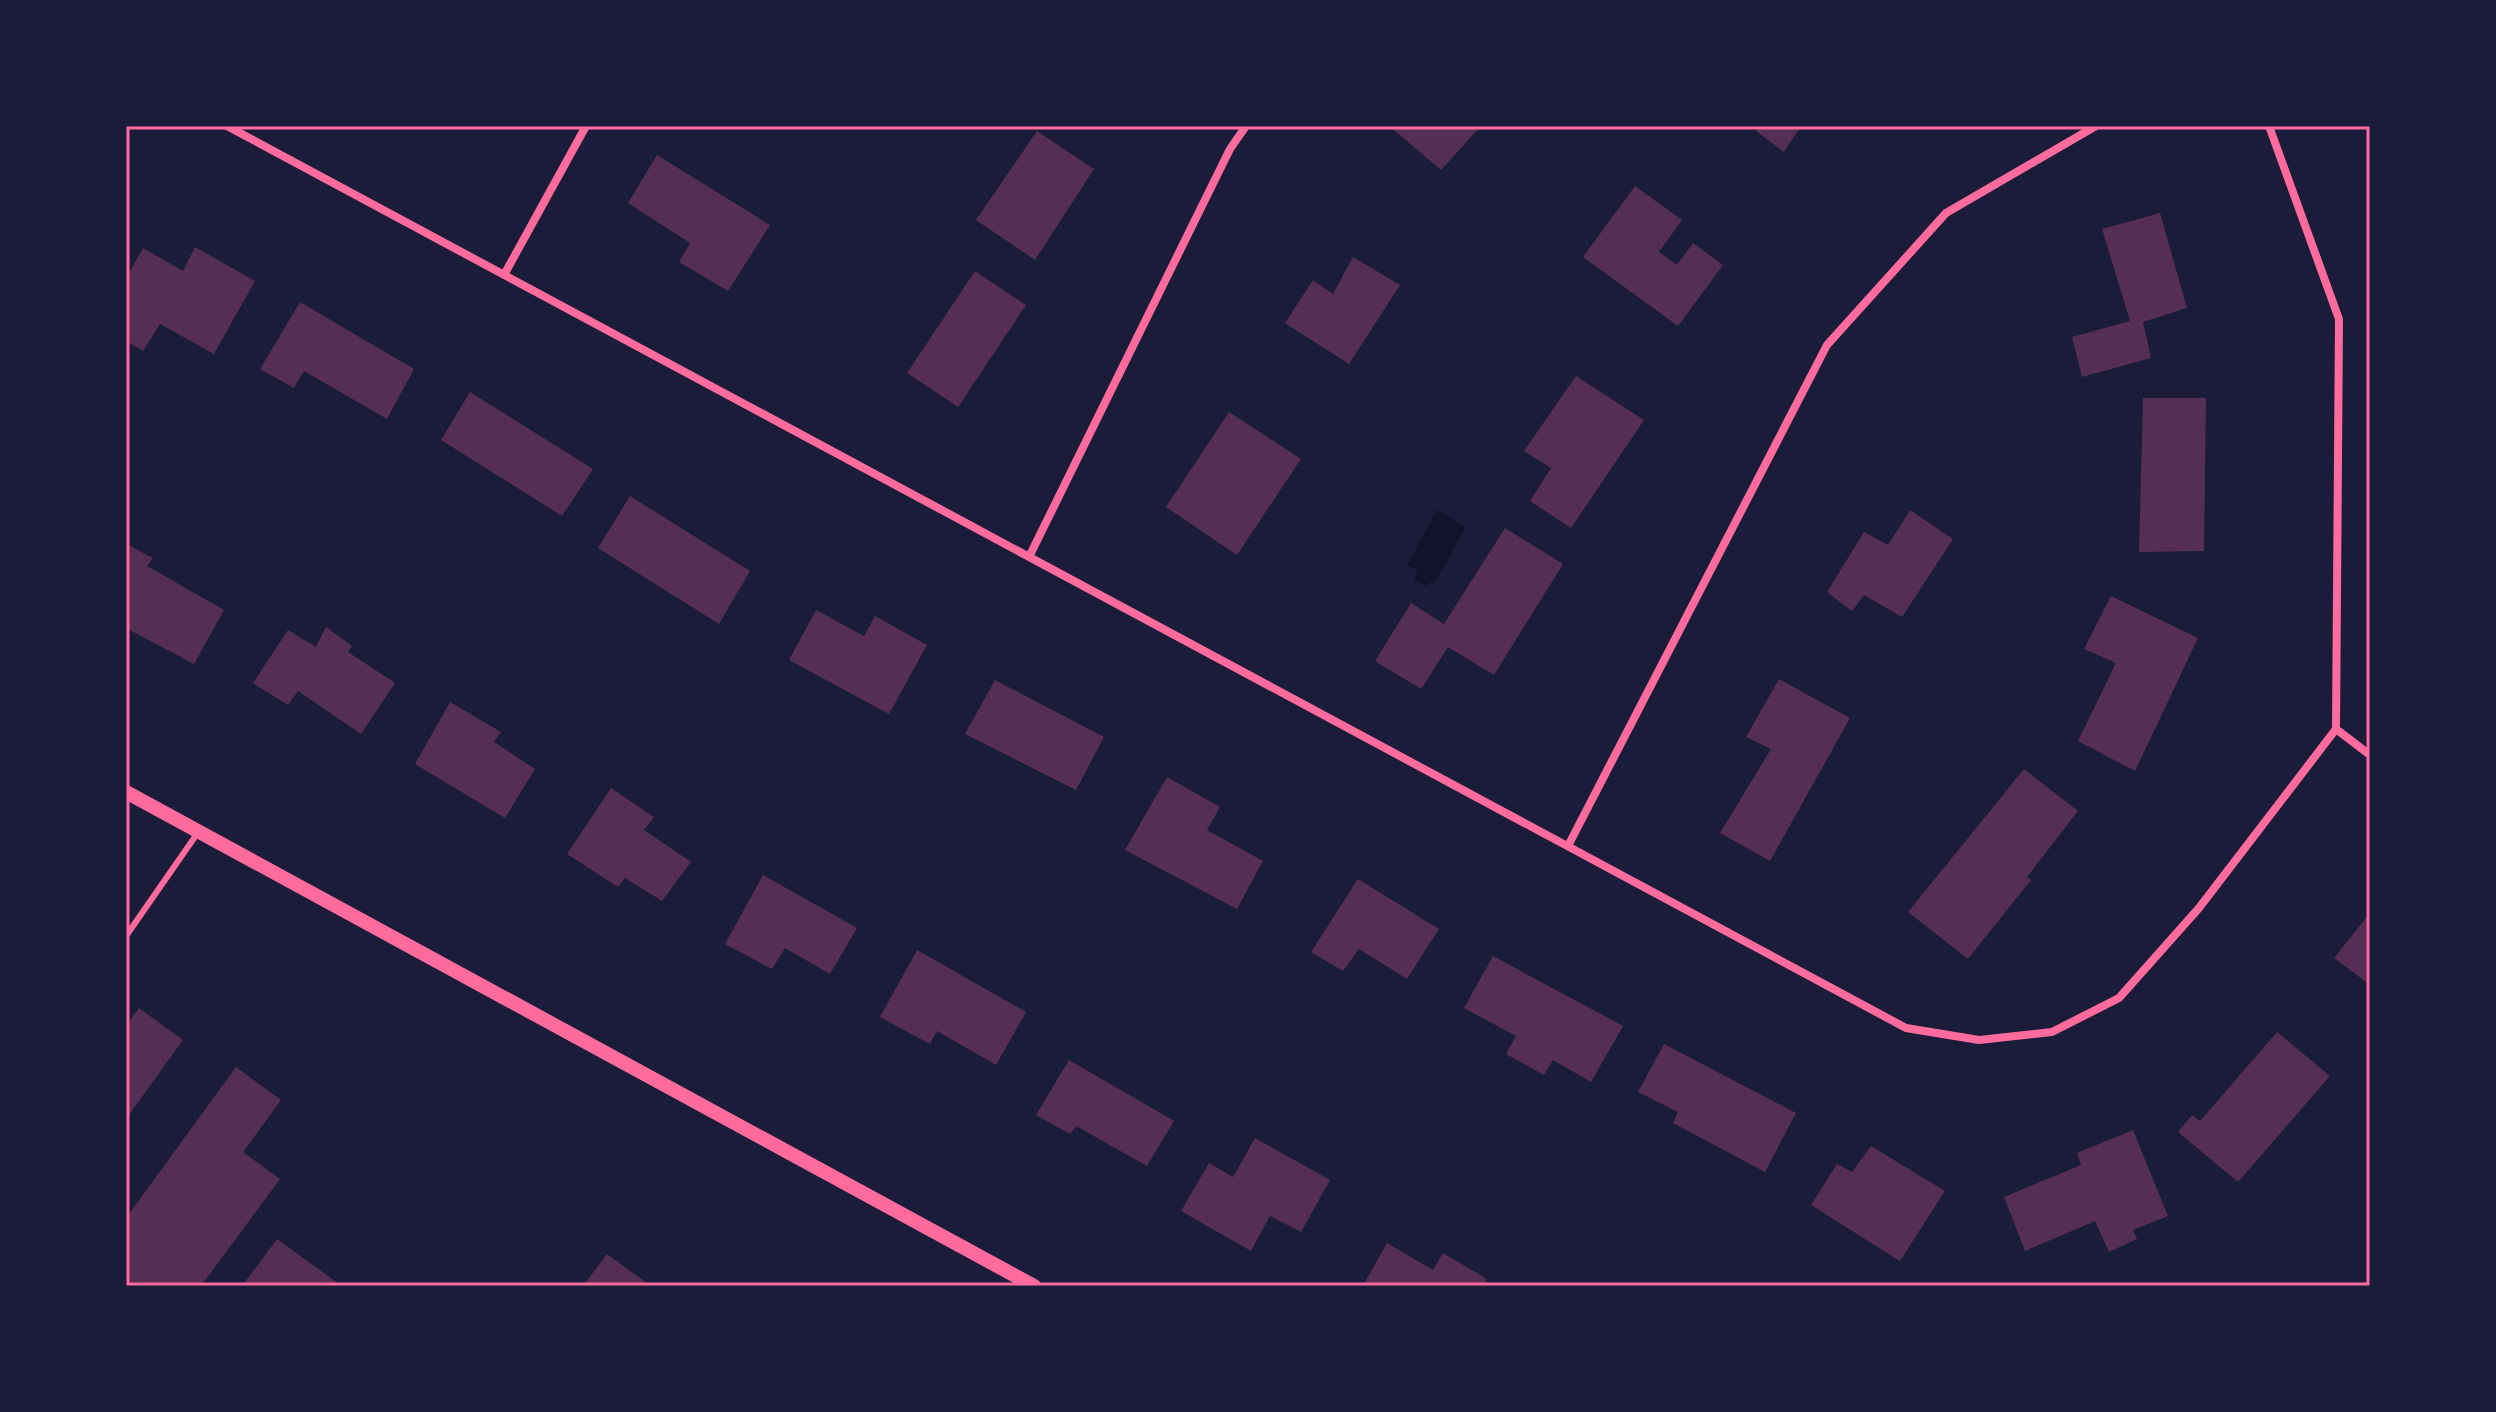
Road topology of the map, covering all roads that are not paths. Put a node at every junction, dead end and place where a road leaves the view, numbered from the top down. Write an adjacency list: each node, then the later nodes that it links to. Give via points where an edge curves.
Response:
1 (227, 126): 6 (street)
2 (586, 126): 6 (street)
3 (1246, 126): 7 (street)
4 (2096, 126): 12 (street, via 1946,213 1827,345)
5 (2269, 126): 8 (street, via 2339,319)
6 (504, 275): 7 (street)
7 (1029, 557): 12 (street)
8 (2336, 729): 9 (street); 12 (street, via 2199,908 2119,998 2052,1032 1979,1040 1906,1028)
9 (2370, 755)
10 (126, 792): 11 (street)
11 (199, 831): 13 (lane); 14 (street)
12 (1568, 846)
13 (126, 936)
14 (1034, 1286)

